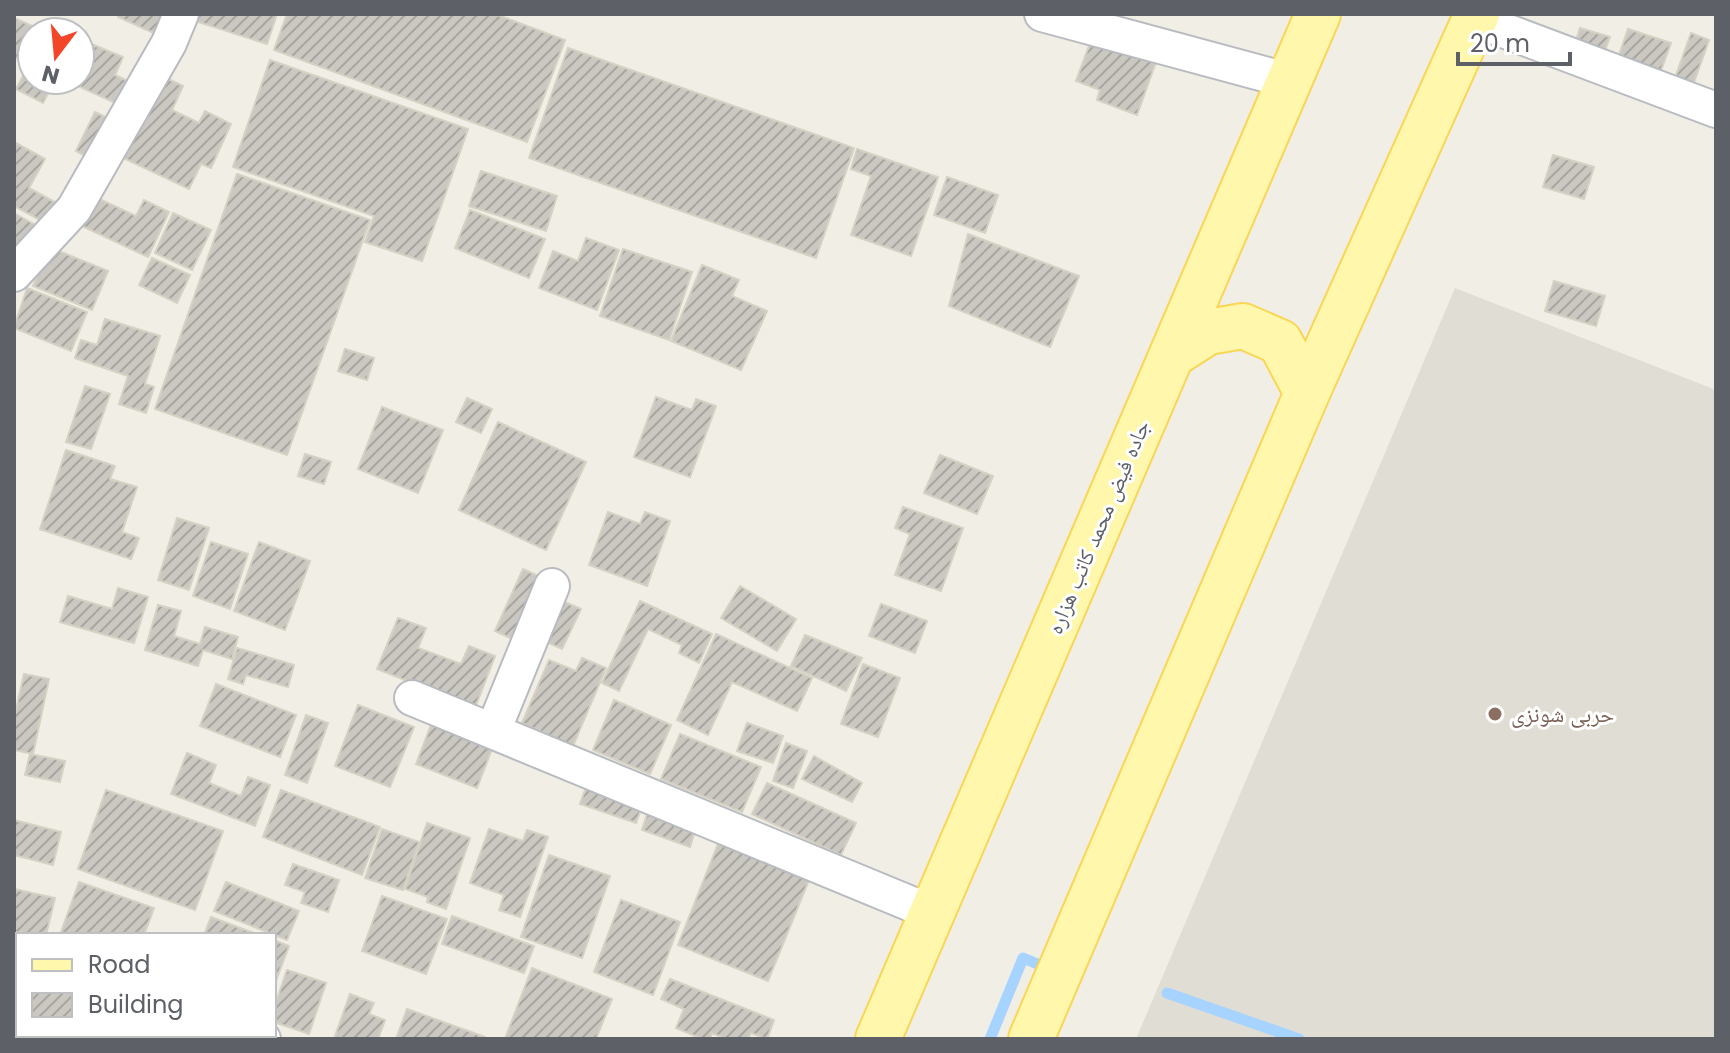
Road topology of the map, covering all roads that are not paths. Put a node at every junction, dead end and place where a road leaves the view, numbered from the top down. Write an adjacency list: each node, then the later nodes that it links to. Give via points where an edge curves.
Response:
1 (181, 14): 7 (street, via 74,209)
2 (1042, 14): 5 (street)
3 (1318, 14): 5 (main road, جاده فیض محمد کاتب هزاره)
4 (1475, 17): 6 (street); 9 (main road)
5 (1290, 81): 8 (main road, جاده فیض محمد کاتب هزاره)
6 (1716, 110)
7 (14, 274)
8 (1172, 355): 9 (main road, via 1208,332 1243,326 1280,342); 13 (main road, جاده فیض محمد کاتب هزاره)
9 (1307, 393): 15 (main road)
10 (552, 586): 12 (street)
11 (412, 698): 12 (street)
12 (493, 731): 13 (street)
13 (933, 913): 14 (main road, جاده فیض محمد کاتب هزاره)
14 (878, 1039)
15 (1031, 1039)

